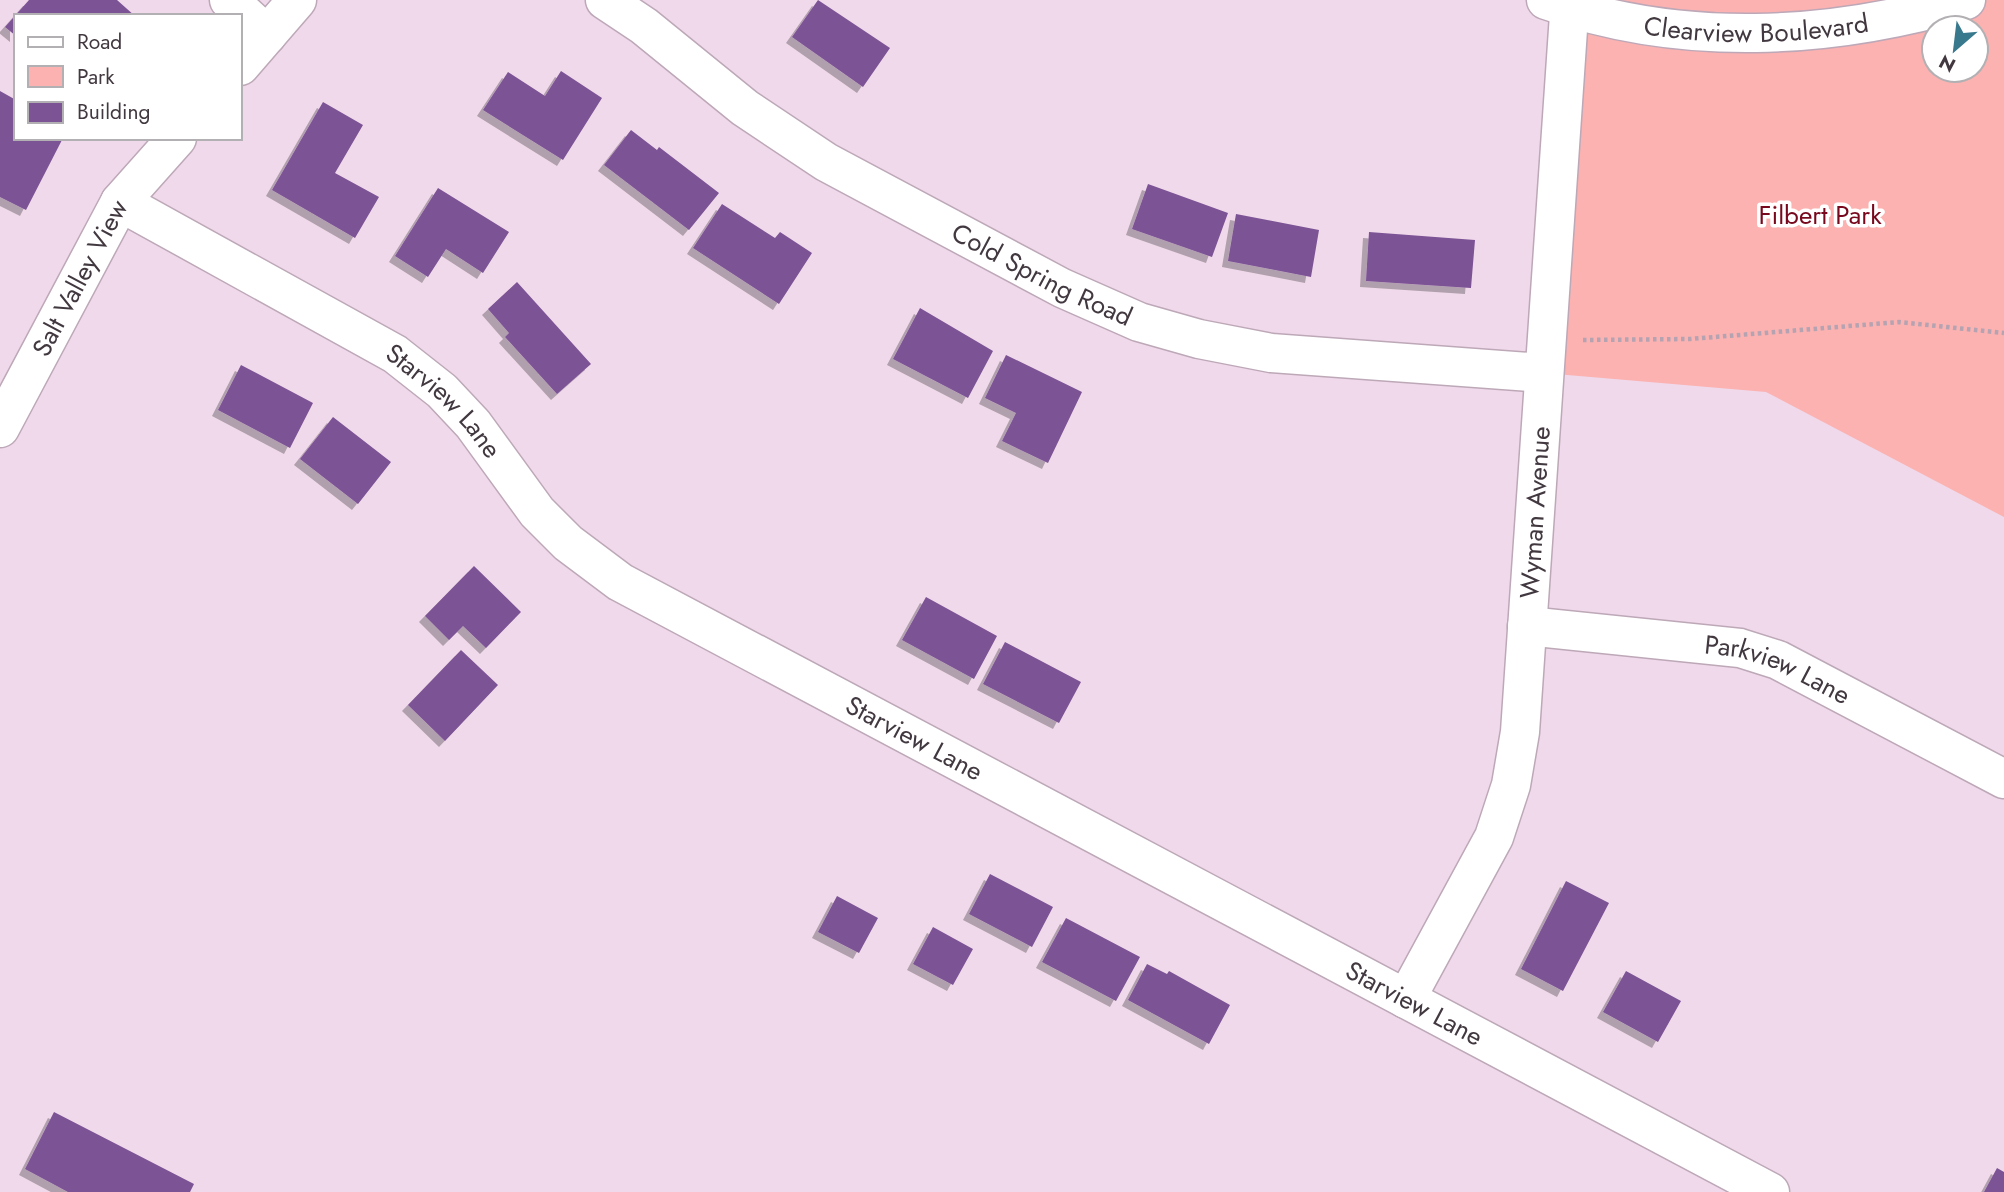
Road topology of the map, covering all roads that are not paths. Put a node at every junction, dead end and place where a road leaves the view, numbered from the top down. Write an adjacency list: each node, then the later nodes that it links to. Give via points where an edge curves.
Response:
1 (229, 0): 6 (street)
2 (297, 0): 6 (street)
3 (605, 0): 10 (street, Cold Spring Road, via 745,108 826,162 1062,288 1139,322 1271,353)
4 (1966, 0): 5 (street, Clearview Boulevard, via 1908,17 1761,34 1623,21)
5 (1562, 3): 10 (street, Wyman Avenue)
6 (267, 35): 7 (street)
7 (242, 64)
8 (175, 140): 9 (street, Salt Valley View)
9 (120, 202): 11 (street, Salt Valley View); 14 (street, Starview Lane, via 395,354 442,391 473,425 537,512 568,543 620,582)
10 (1546, 356): 12 (street, Wyman Avenue)
11 (0, 428)
12 (1527, 626): 13 (street, Parkview Lane, via 1740,648 1778,660); 14 (street, Wyman Avenue, via 1520,732 1503,811 1480,866)
13 (2004, 779)
14 (1406, 999): 15 (street, Starview Lane)
15 (1770, 1192)

